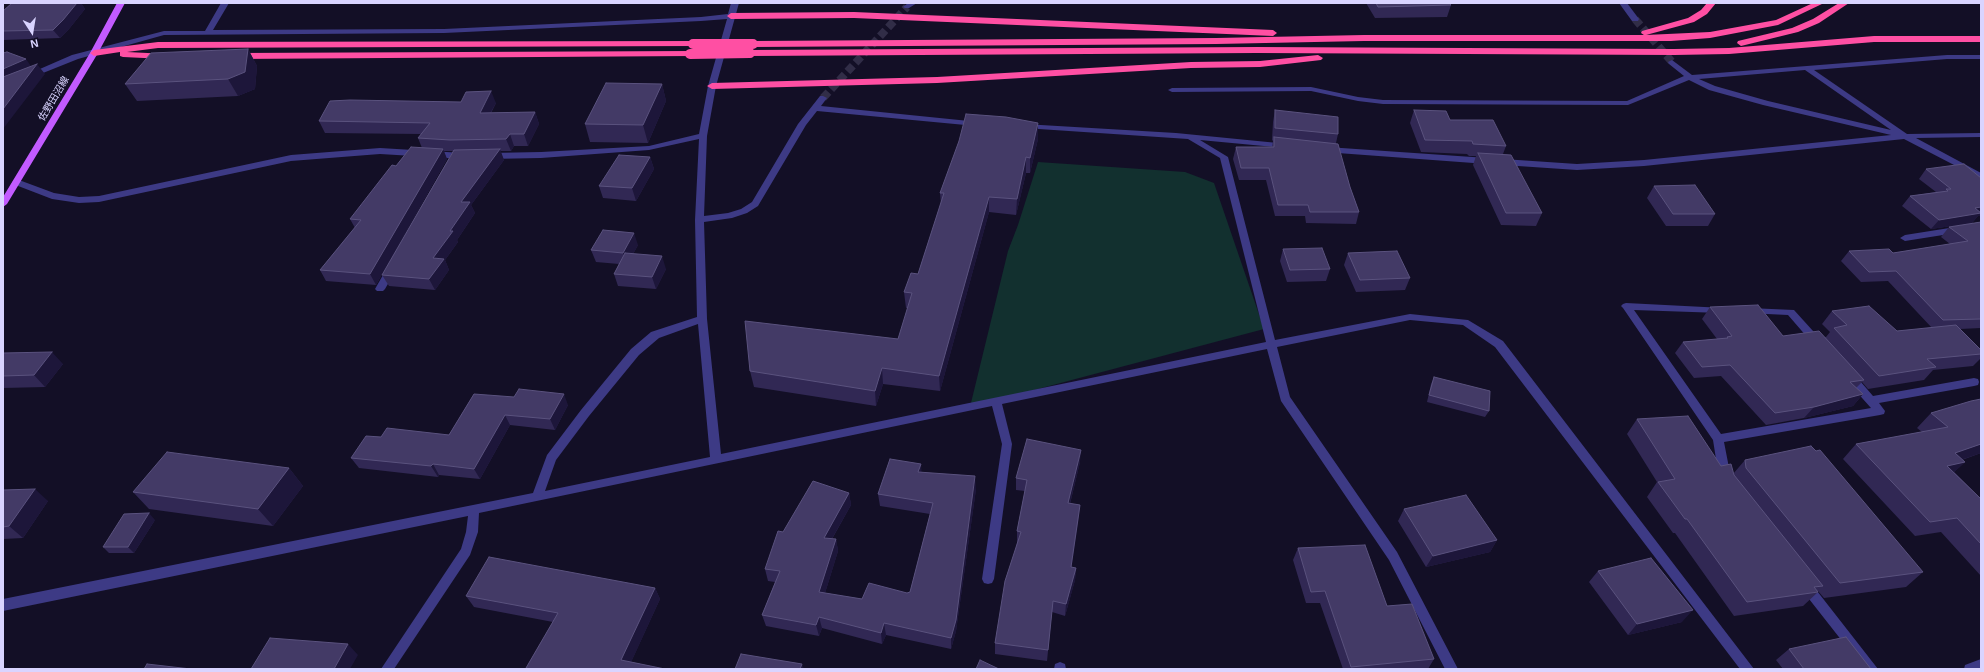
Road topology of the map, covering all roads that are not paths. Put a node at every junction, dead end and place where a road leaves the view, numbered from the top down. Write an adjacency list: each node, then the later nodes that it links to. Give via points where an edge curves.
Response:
1 (121, 3): 17 (main road, 佐野田沼線)
2 (225, 3): 10 (street)
3 (735, 3): 8 (street)
4 (1624, 3): 9 (street)
5 (1712, 3): 12 (highway, via 1691,20 1673,26 1634,36)
6 (1820, 3): 12 (highway, via 1778,22 1736,31 1671,38)
7 (1845, 3): 16 (highway, via 1816,21 1770,37)
8 (731, 16): 10 (street, via 444,30); 11 (highway, via 854,15); 25 (street)
9 (1635, 19)
10 (208, 32): 17 (street, via 164,33)
11 (1364, 38): 12 (highway); 14 (highway)
12 (1604, 38)
13 (1981, 39): 16 (highway, via 1874,39)
14 (752, 49): 15 (highway); 17 (highway, bridge, via 693,44 158,44); 19 (highway, bridge, via 690,54)
15 (1371, 52): 16 (highway); 25 (highway, via 1260,64 1191,65 871,83)
16 (1674, 52)
17 (94, 53): 18 (highway); 24 (street, via 75,56); 38 (main road, 佐野田沼線)
18 (177, 56)
19 (224, 56)
20 (1981, 57): 22 (street)
21 (1672, 62): 23 (street)
22 (1805, 67): 23 (street); 33 (street)
23 (1690, 77): 26 (street, via 1628,103 1383,102 1311,89); 33 (street, via 1712,88 1766,103)
24 (23, 78)
25 (712, 86): 32 (street)
26 (1172, 90)
27 (823, 98): 28 (street)
28 (815, 108): 29 (street); 40 (street, via 802,124 755,204 729,216)
29 (981, 125)
30 (1012, 126): 34 (street)
31 (1981, 135): 33 (street)
32 (703, 136): 38 (street, via 649,148 541,155 475,156 453,160 380,151 291,158 99,199 79,200 52,196); 40 (street)
33 (1906, 136): 36 (street, via 1644,163 1577,167); 37 (street)
34 (1188, 137): 35 (street); 46 (street, via 1224,157)
35 (1296, 147)
36 (1319, 149)
37 (1981, 176)
38 (16, 182): 39 (main road, 佐野田沼線)
39 (3, 204)
40 (699, 220): 45 (street)
41 (1981, 226): 42 (street)
42 (1905, 238)
43 (395, 263): 44 (street)
44 (380, 289)
45 (702, 319): 53 (street); 55 (street, via 655,335 635,352 551,458)
46 (1273, 344): 51 (street); 62 (street, via 1286,398 1393,556); 63 (street, via 1410,317 1465,322 1499,344)
47 (1823, 347): 52 (street, via 1791,312 1626,306)
48 (1844, 371): 50 (street)
49 (1974, 382): 50 (street)
50 (1871, 400): 52 (street, via 1880,411)
51 (996, 402): 53 (street); 58 (street, via 1007,444)
52 (1718, 439): 54 (street, via 1727,486)
53 (716, 460): 55 (street)
54 (1732, 492)
55 (537, 497): 56 (street)
56 (474, 510): 59 (street); 61 (street, via 472,532 466,551)
57 (1800, 578): 64 (street)
58 (988, 579)
59 (3, 605)
60 (1981, 665): 65 (street)
61 (387, 669)
62 (1452, 669)
63 (1748, 669)
64 (1872, 669)
65 (1970, 669)

